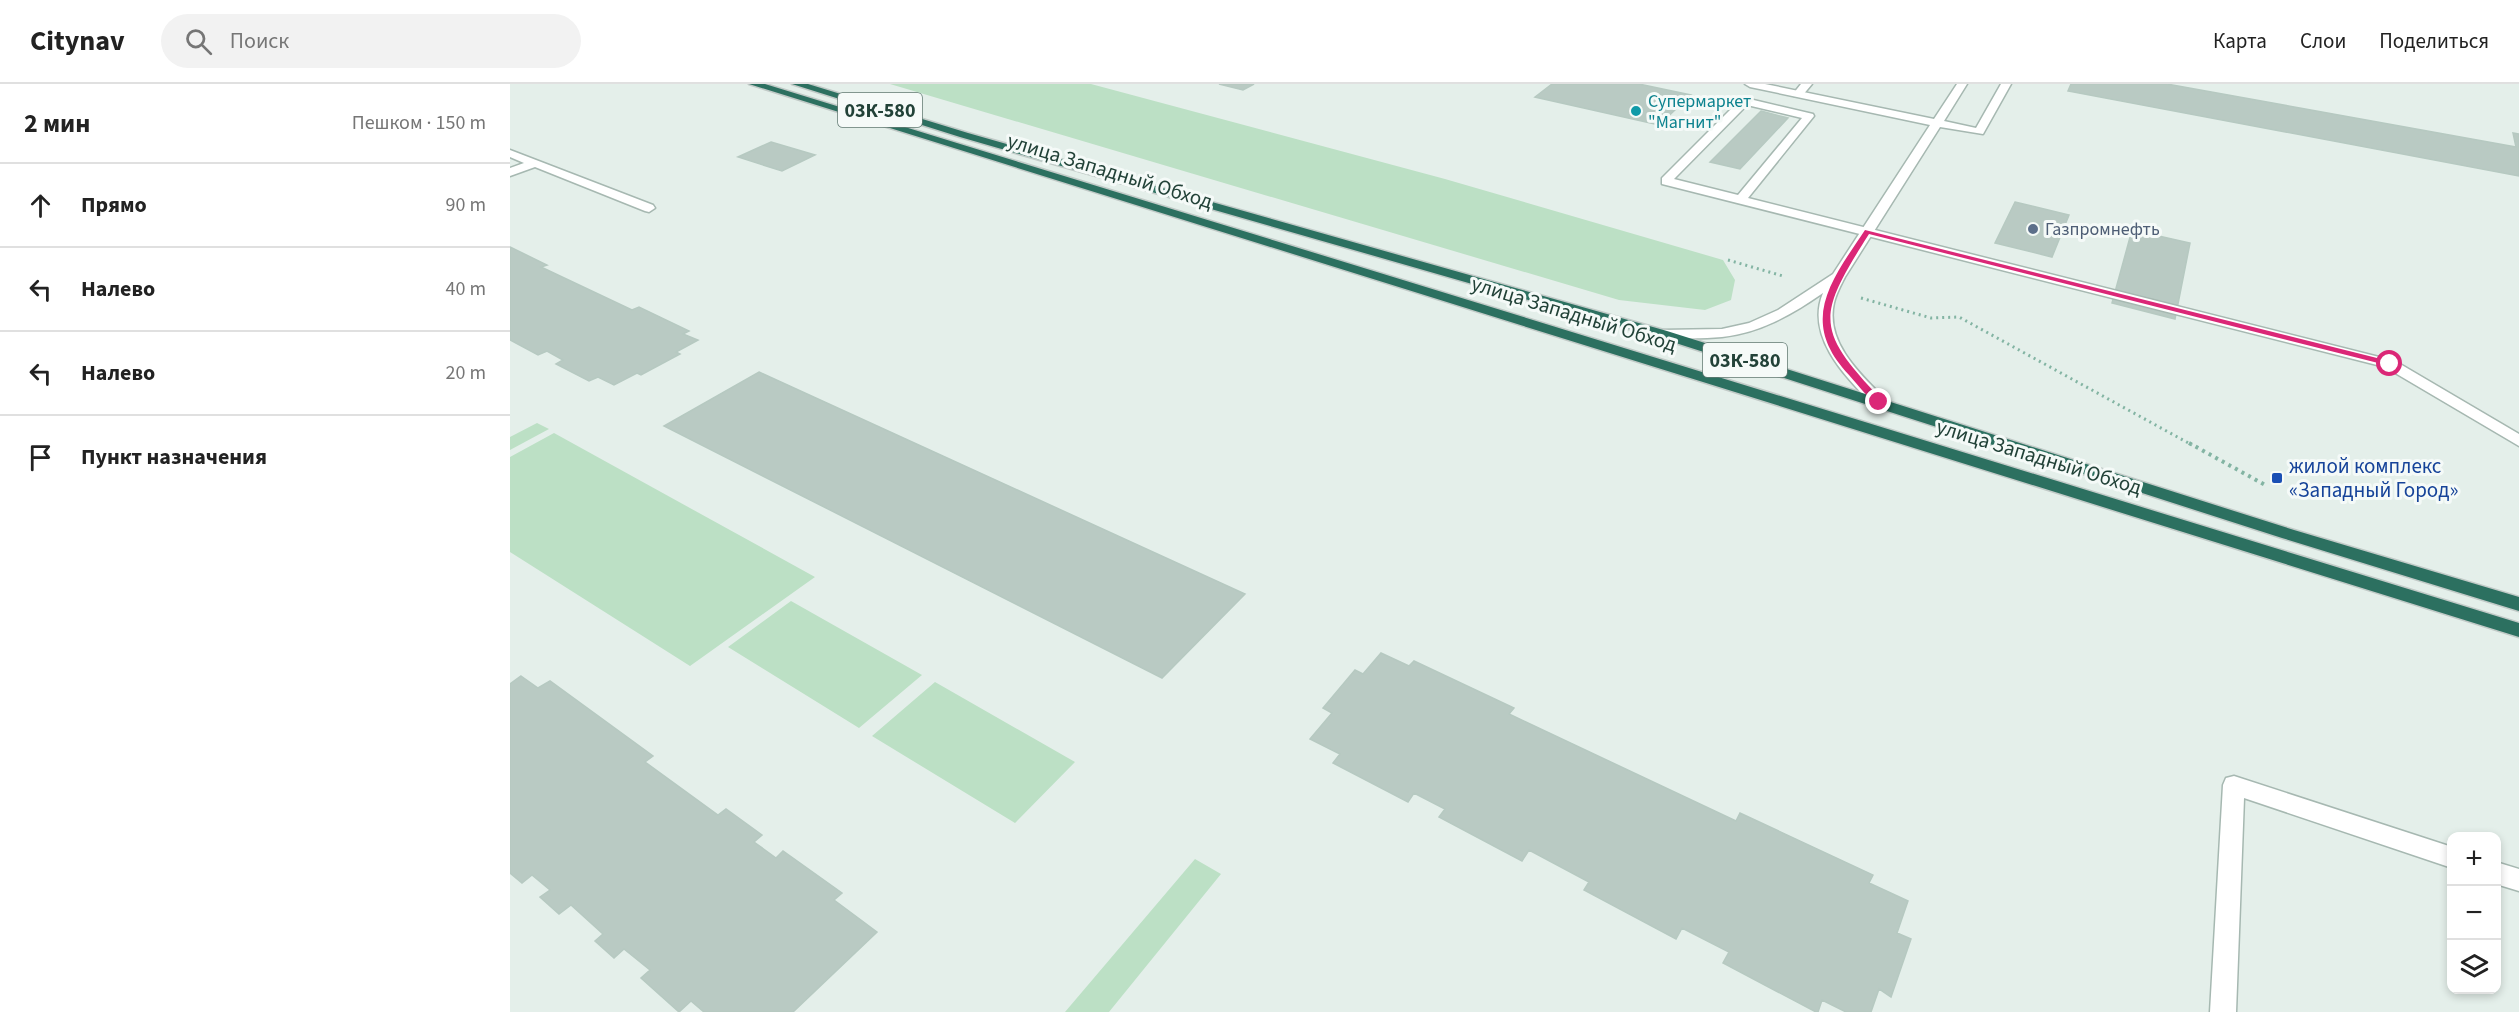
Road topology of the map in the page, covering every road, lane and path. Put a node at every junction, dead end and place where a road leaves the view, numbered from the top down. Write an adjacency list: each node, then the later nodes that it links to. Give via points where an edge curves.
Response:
1 (754, 84): 24 (highway, улица Западный Обход / 03К-580)
2 (796, 84): 19 (highway, улица Западный Обход / 03К-580)
3 (1750, 84): 7 (street)
4 (1807, 84): 7 (street)
5 (1962, 84): 8 (street)
6 (2006, 84): 8 (street, via 1979,132)
7 (1798, 94): 8 (street)
8 (1937, 123): 14 (street)
9 (510, 153): 10 (street)
10 (535, 163): 11 (street); 13 (street)
11 (510, 172)
12 (1742, 199): 12 (street, via 1756,180 1809,116 1745,101 1666,181); 14 (street)
13 (650, 208)
14 (1867, 232): 17 (street); 21 (street, via 2390,364)
15 (1728, 260): 16 (path)
16 (1788, 277)
17 (1838, 277): 19 (street, via 1763,322 1724,333); 20 (street, via 1826,305 1827,335 1845,366)
18 (1857, 297): 22 (path, via 1931,318 1959,317)
19 (1662, 334): 20 (highway, улица Западный Обход / 03К-580)
20 (1879, 402): 23 (highway, улица Западный Обход / 03К-580)
21 (2519, 441)
22 (2267, 486)
23 (2519, 604)
24 (2519, 630)
25 (2447, 857): 28 (street, via 2234,785)
26 (2501, 875): 27 (street)
27 (2519, 880)
28 (2223, 1012)

